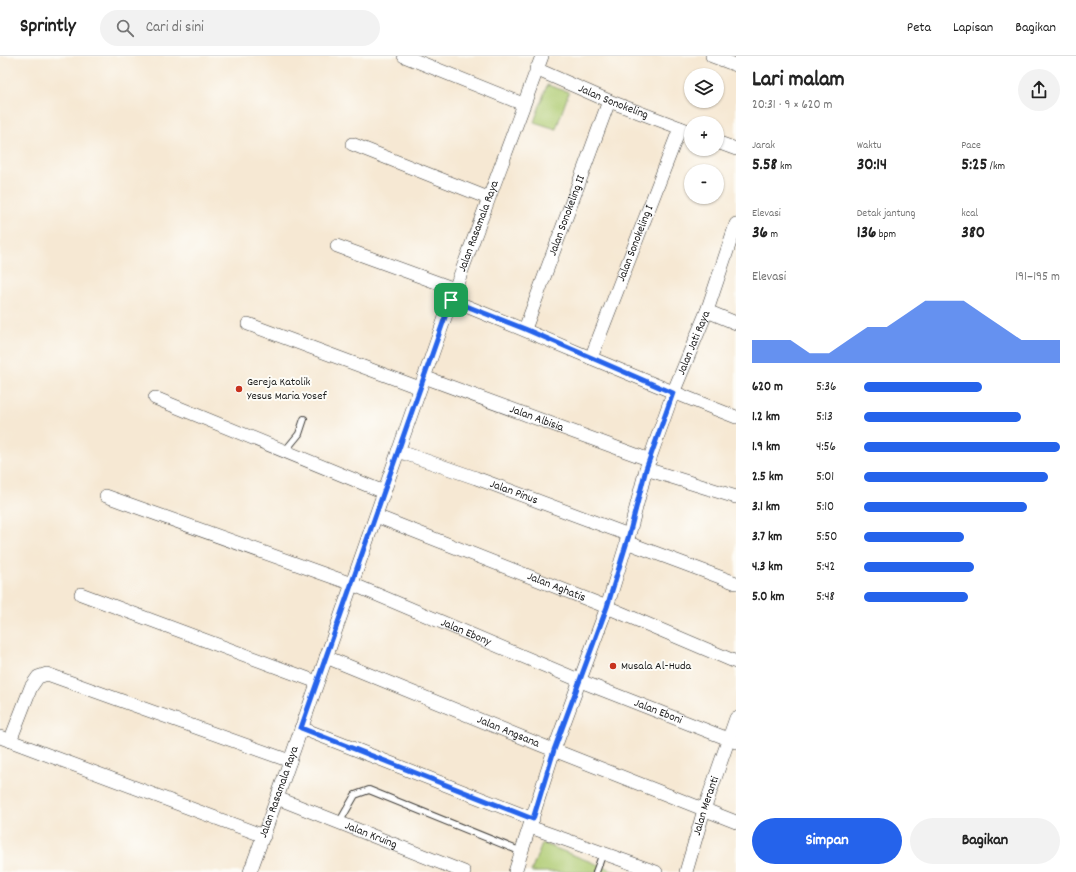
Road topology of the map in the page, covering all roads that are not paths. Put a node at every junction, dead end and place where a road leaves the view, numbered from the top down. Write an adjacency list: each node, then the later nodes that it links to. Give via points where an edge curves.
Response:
1 (404, 56): 7 (street)
2 (542, 56): 5 (street, Jalan Rasamala Raya)
3 (712, 56): 4 (street)
4 (736, 65)
5 (536, 69): 6 (street, Jalan Sonokeling); 7 (street, Jalan Rasamala Raya)
6 (609, 101): 8 (street, Jalan Sonokeling); 20 (street, Jalan Sonokeling II)
7 (523, 104): 13 (street, Jalan Rasamala Raya)
8 (684, 130)
9 (684, 132): 21 (street, Jalan Sonokeling I)
10 (352, 144): 13 (street)
11 (724, 145): 12 (street)
12 (736, 149)
13 (488, 198): 16 (street, Jalan Rasamala Raya)
14 (736, 225): 17 (street, Jalan Jati Raya)
15 (337, 246): 16 (street)
16 (453, 294): 20 (street); 22 (street, Jalan Rasamala Raya)
17 (707, 311): 18 (street); 23 (street, Jalan Jati Raya)
18 (736, 323)
19 (248, 324): 22 (street, Jalan Albisia)
20 (525, 329): 21 (street)
21 (591, 358): 23 (street)
22 (422, 382): 28 (street, Jalan Rasamala Raya); 29 (street, Jalan Albisia)
23 (673, 393): 25 (street); 29 (street, Jalan Jati Raya)
24 (155, 398): 27 (street)
25 (736, 416)
26 (304, 419): 27 (lane, via 299,434)
27 (285, 451): 30 (street)
28 (398, 451): 30 (street, Jalan Rasamala Raya); 34 (street, Jalan Pinus, via 476,478)
29 (648, 464): 32 (street, Jalan Albisia); 34 (street, Jalan Jati Raya)
30 (384, 492): 33 (street, Jalan Rasamala Raya)
31 (106, 496): 36 (street, Jalan Ebony)
32 (736, 497)
33 (376, 516): 36 (street, Jalan Rasamala Raya); 38 (street, Jalan Aghatis)
34 (628, 539): 35 (street, Jalan Pinus); 38 (street, Jalan Jati Raya)
35 (736, 583)
36 (352, 584): 39 (street, Jalan Rasamala Raya); 41 (street, Jalan Ebony)
37 (81, 594): 42 (street)
38 (607, 607): 40 (street, Jalan Aghatis); 41 (street, Jalan Jati Raya)
39 (326, 657): 42 (street, Jalan Rasamala Raya); 47 (street, Jalan Angsana)
40 (736, 662)
41 (580, 681): 46 (street, Jalan Eboni); 47 (street, Jalan Jati Raya)
42 (317, 682): 44 (street, Jalan Rasamala Raya)
43 (736, 718): 46 (street, Jalan Meranti)
44 (301, 728): 48 (street, Jalan Rasamala Raya); 53 (street)
45 (5, 739): 48 (street, via 31,687 38,677 47,674); 54 (street)
46 (732, 740): 50 (street, Jalan Meranti)
47 (554, 750): 50 (street, Jalan Angsana); 53 (street, Jalan Jati Raya)
48 (290, 761): 49 (street, Jalan Rasamala Raya)
49 (277, 798): 52 (street, Jalan Kruing); 54 (street, Jalan Rasamala Raya)
50 (704, 810): 51 (street, Jalan Angsana); 62 (street, Jalan Meranti)
51 (736, 822)
52 (339, 823): 55 (lane, via 355,795 369,790); 58 (street, Jalan Kruing)
53 (531, 823): 55 (street, Jalan Jati Raya); 56 (street)
54 (264, 836): 57 (street, Jalan Rasamala Raya)
55 (522, 852): 59 (street, Jalan Jati Raya)
56 (603, 853): 60 (lane); 61 (street)
57 (250, 872)
58 (464, 872)
59 (515, 872)
60 (596, 872)
61 (656, 872)
62 (686, 872)

